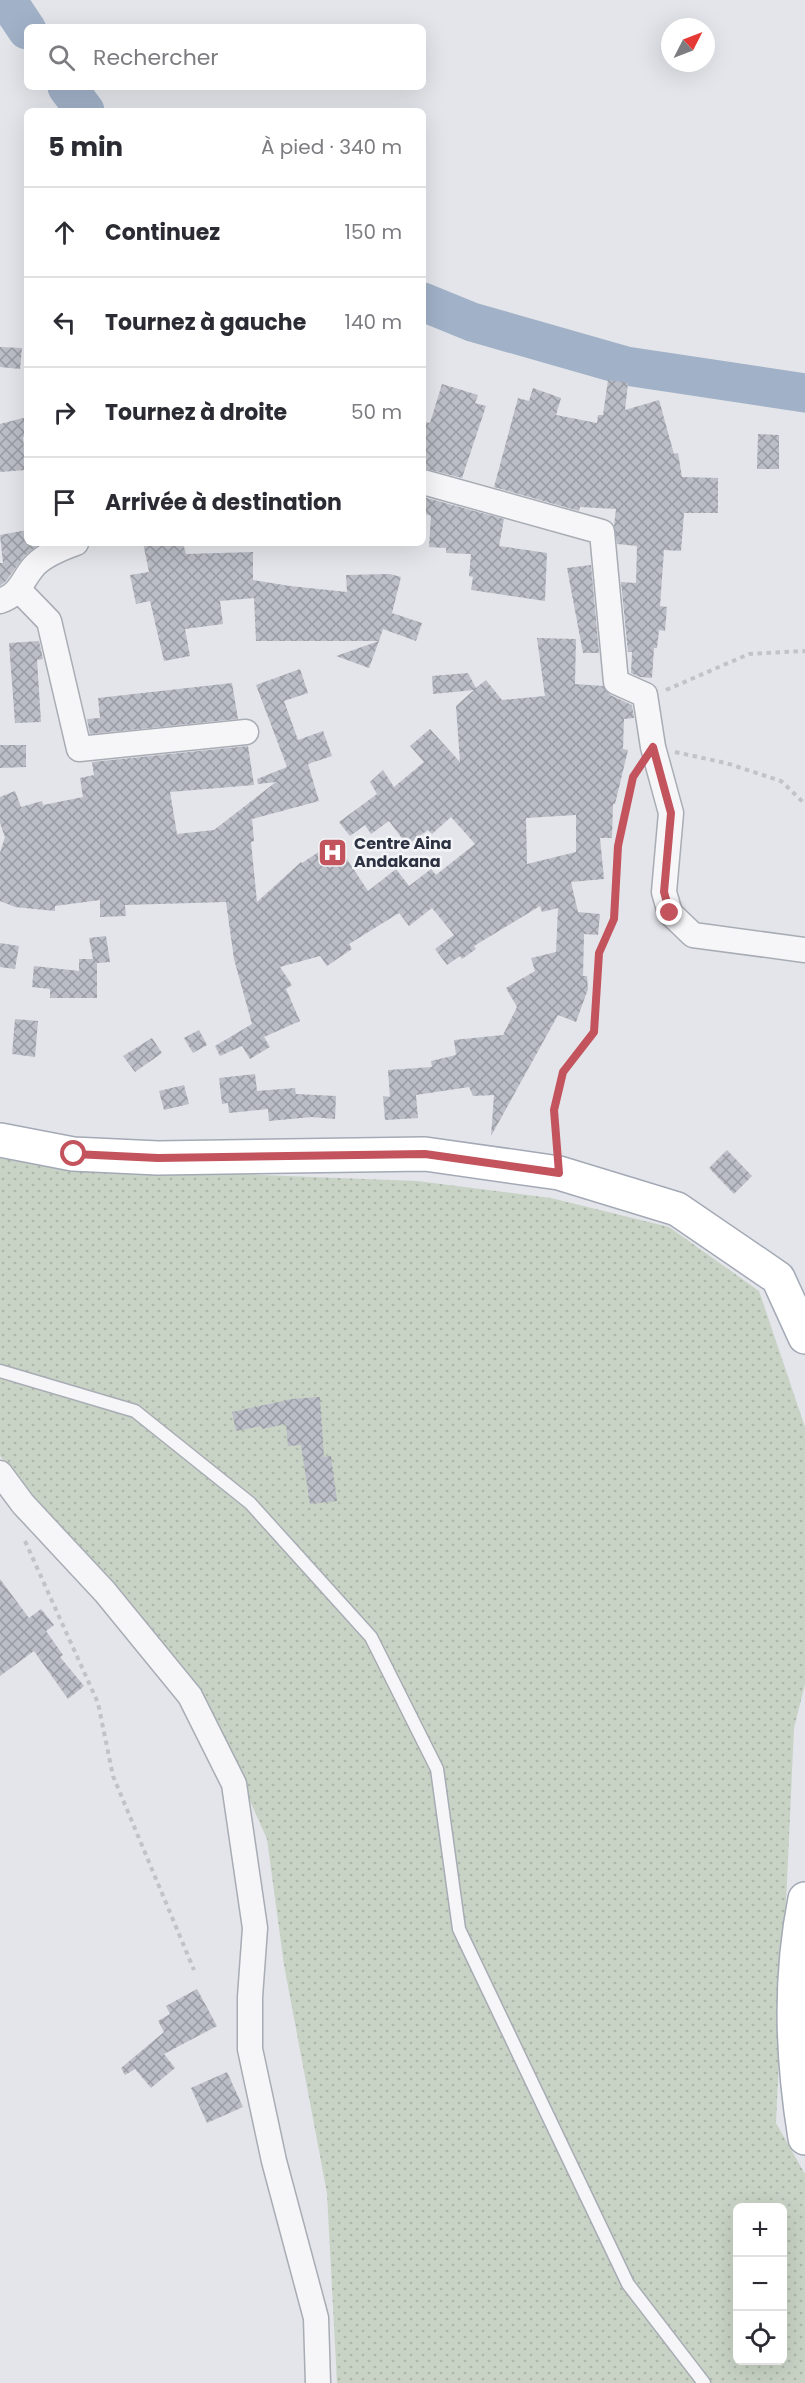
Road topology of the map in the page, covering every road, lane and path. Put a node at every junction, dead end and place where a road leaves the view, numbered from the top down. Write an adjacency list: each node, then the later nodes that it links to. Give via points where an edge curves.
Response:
1 (426, 483): 5 (street, via 602,532 616,682)
2 (67, 546): 3 (street, via 35,566)
3 (10, 596): 6 (street, via 49,621 79,749)
4 (805, 651): 5 (path, via 749,654)
5 (645, 695): 7 (street)
6 (246, 732)
7 (653, 747): 8 (path, via 726,763 781,781); 9 (street, via 671,813 664,892 670,913 693,935); 11 (path, via 633,777 618,846 614,919 599,953 594,1032 563,1072 554,1110)
8 (805, 804)
9 (805, 950)
10 (0, 1140): 11 (main road, via 74,1154 158,1158 425,1154)
11 (559, 1173): 12 (main road, via 677,1209 778,1278)
12 (805, 1337)
13 (0, 1371): 20 (lane, via 135,1411 250,1503 371,1637 437,1769 459,1929 628,2284)
14 (0, 1473): 19 (street, via 190,1696 234,1784 255,1928 250,2049 274,2161 316,2318)
15 (22, 1535): 17 (path, via 98,1703 113,1776)
16 (805, 1899): 18 (main road, via 792,2015)
17 (194, 1970)
18 (805, 2138)
19 (318, 2383)
20 (704, 2383)

